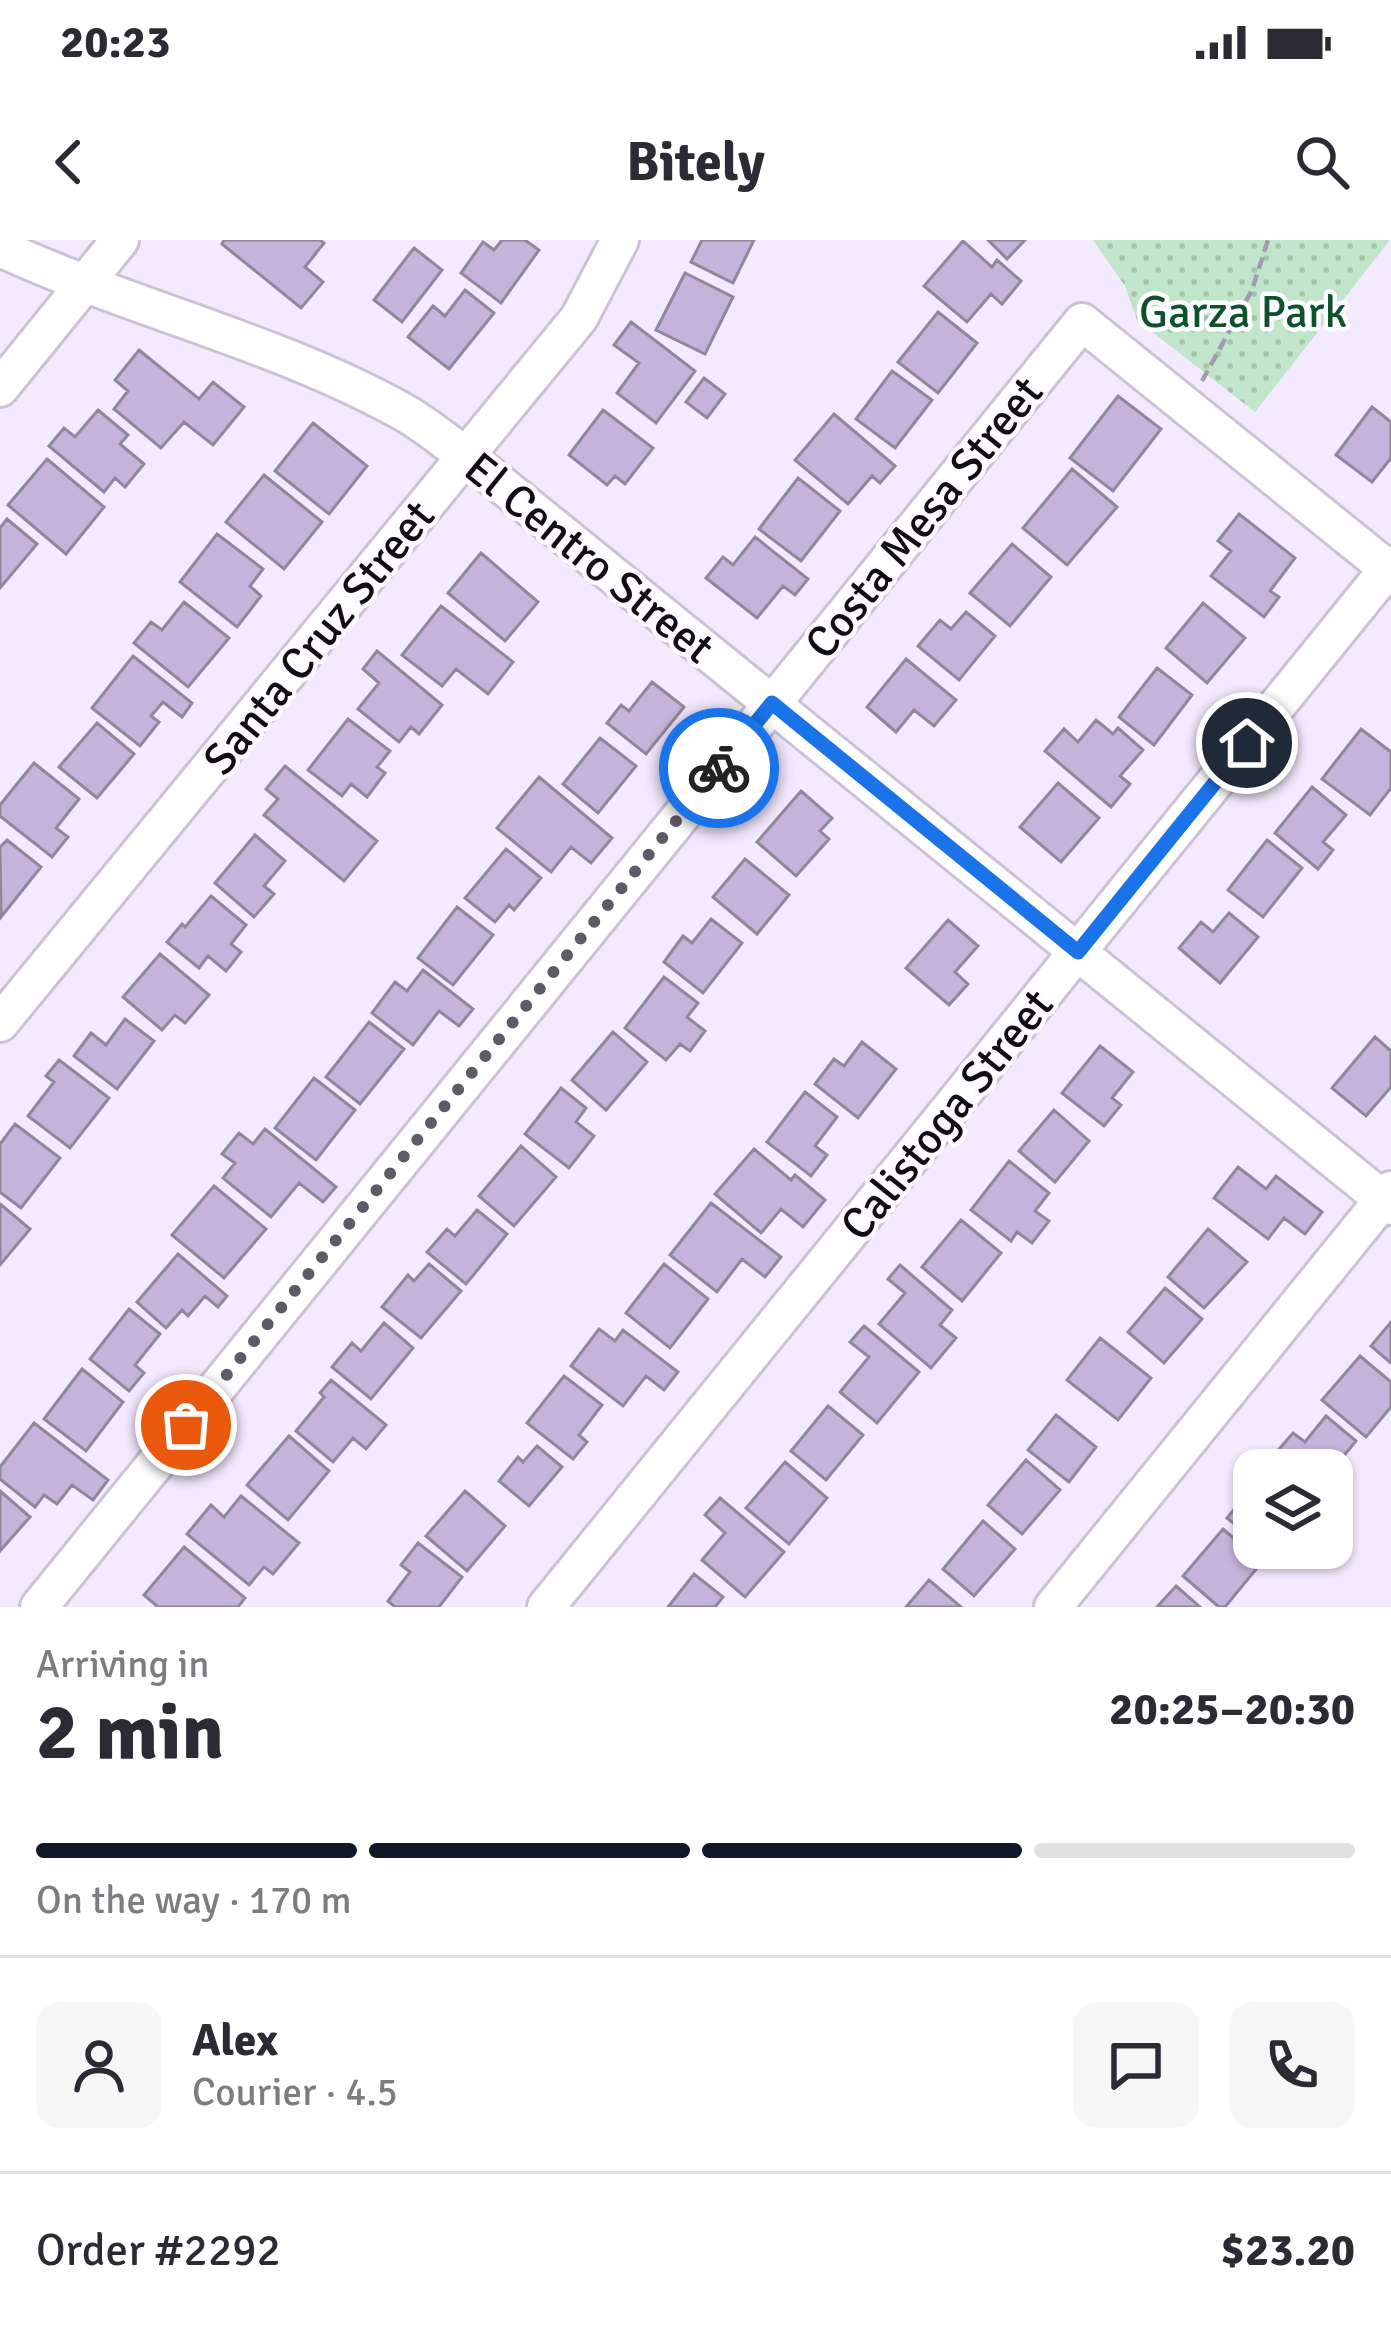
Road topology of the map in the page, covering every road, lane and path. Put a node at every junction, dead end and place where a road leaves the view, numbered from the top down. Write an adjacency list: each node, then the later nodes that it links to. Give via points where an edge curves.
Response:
1 (120, 240): 5 (street)
2 (620, 240): 8 (street, Santa Cruz Street, via 579,318)
3 (1268, 240): 7 (path, via 1226,343)
4 (0, 248): 5 (street, El Centro Street)
5 (84, 284): 6 (street); 8 (street, El Centro Street, via 309,366 410,416)
6 (0, 388)
7 (1184, 404): 9 (street); 10 (street, Costa Mesa Street, via 1082,322)
8 (466, 456): 10 (street, El Centro Street); 12 (street, Santa Cruz Street)
9 (1390, 567): 11 (street, Calistoga Street)
10 (772, 703): 11 (street, El Centro Street); 14 (street, Costa Mesa Street)
11 (1078, 952): 13 (street, El Centro Street); 15 (street, Calistoga Street)
12 (0, 1023)
13 (1388, 1199): 16 (street)
14 (39, 1607)
15 (546, 1607)
16 (1053, 1607)

